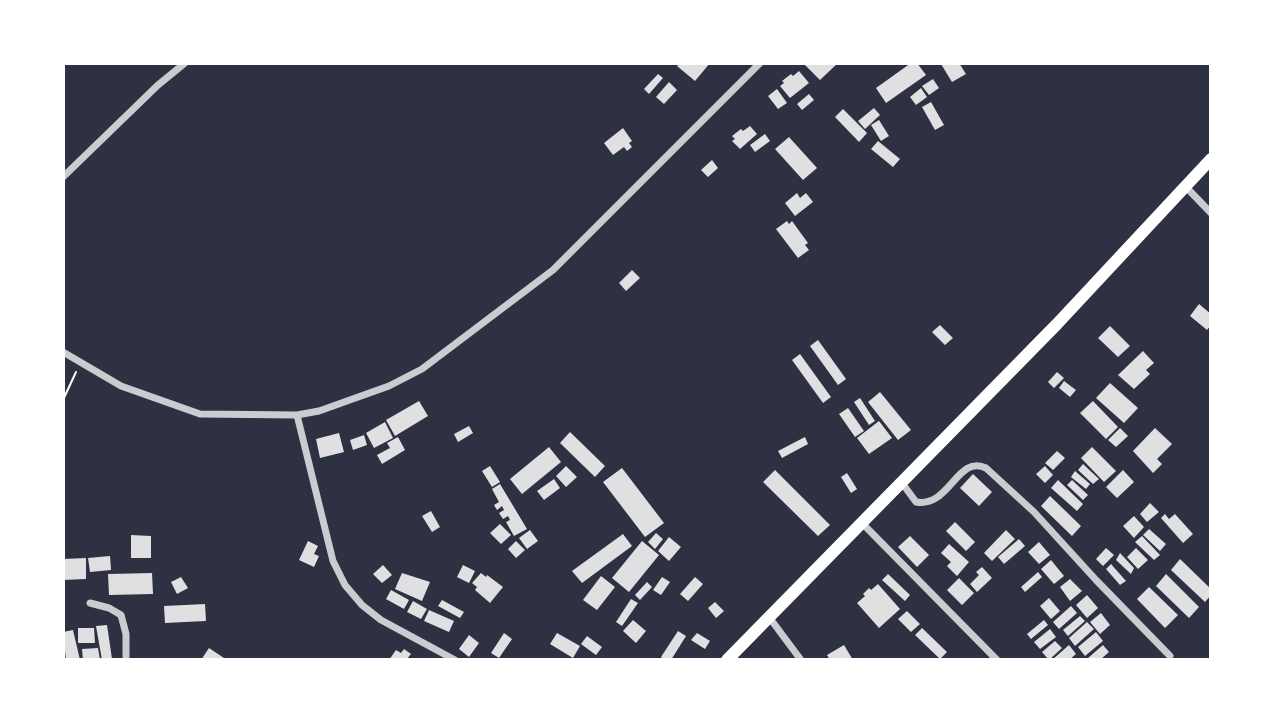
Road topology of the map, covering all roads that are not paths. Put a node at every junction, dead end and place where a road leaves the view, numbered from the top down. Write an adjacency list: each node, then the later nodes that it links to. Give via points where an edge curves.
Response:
1 (185, 63): 4 (street)
2 (760, 63): 8 (street, via 554,270 527,291 389,386)
3 (1211, 159): 5 (highway)
4 (63, 177)
5 (1184, 186): 6 (street); 9 (highway, via 1058,324)
6 (1211, 213)
7 (63, 352): 8 (street, via 121,386 200,414)
8 (297, 415): 15 (street, via 333,561 345,585 381,620)
9 (902, 483): 10 (highway); 13 (street, via 916,502 924,503 938,498 971,466 986,468 1034,512)
10 (862, 523): 12 (highway); 18 (street)
11 (90, 603): 14 (street, via 121,615)
12 (769, 617): 16 (highway); 17 (street)
13 (1170, 656)
14 (127, 660)
15 (455, 660)
16 (727, 660)
17 (801, 660)
18 (997, 660)

